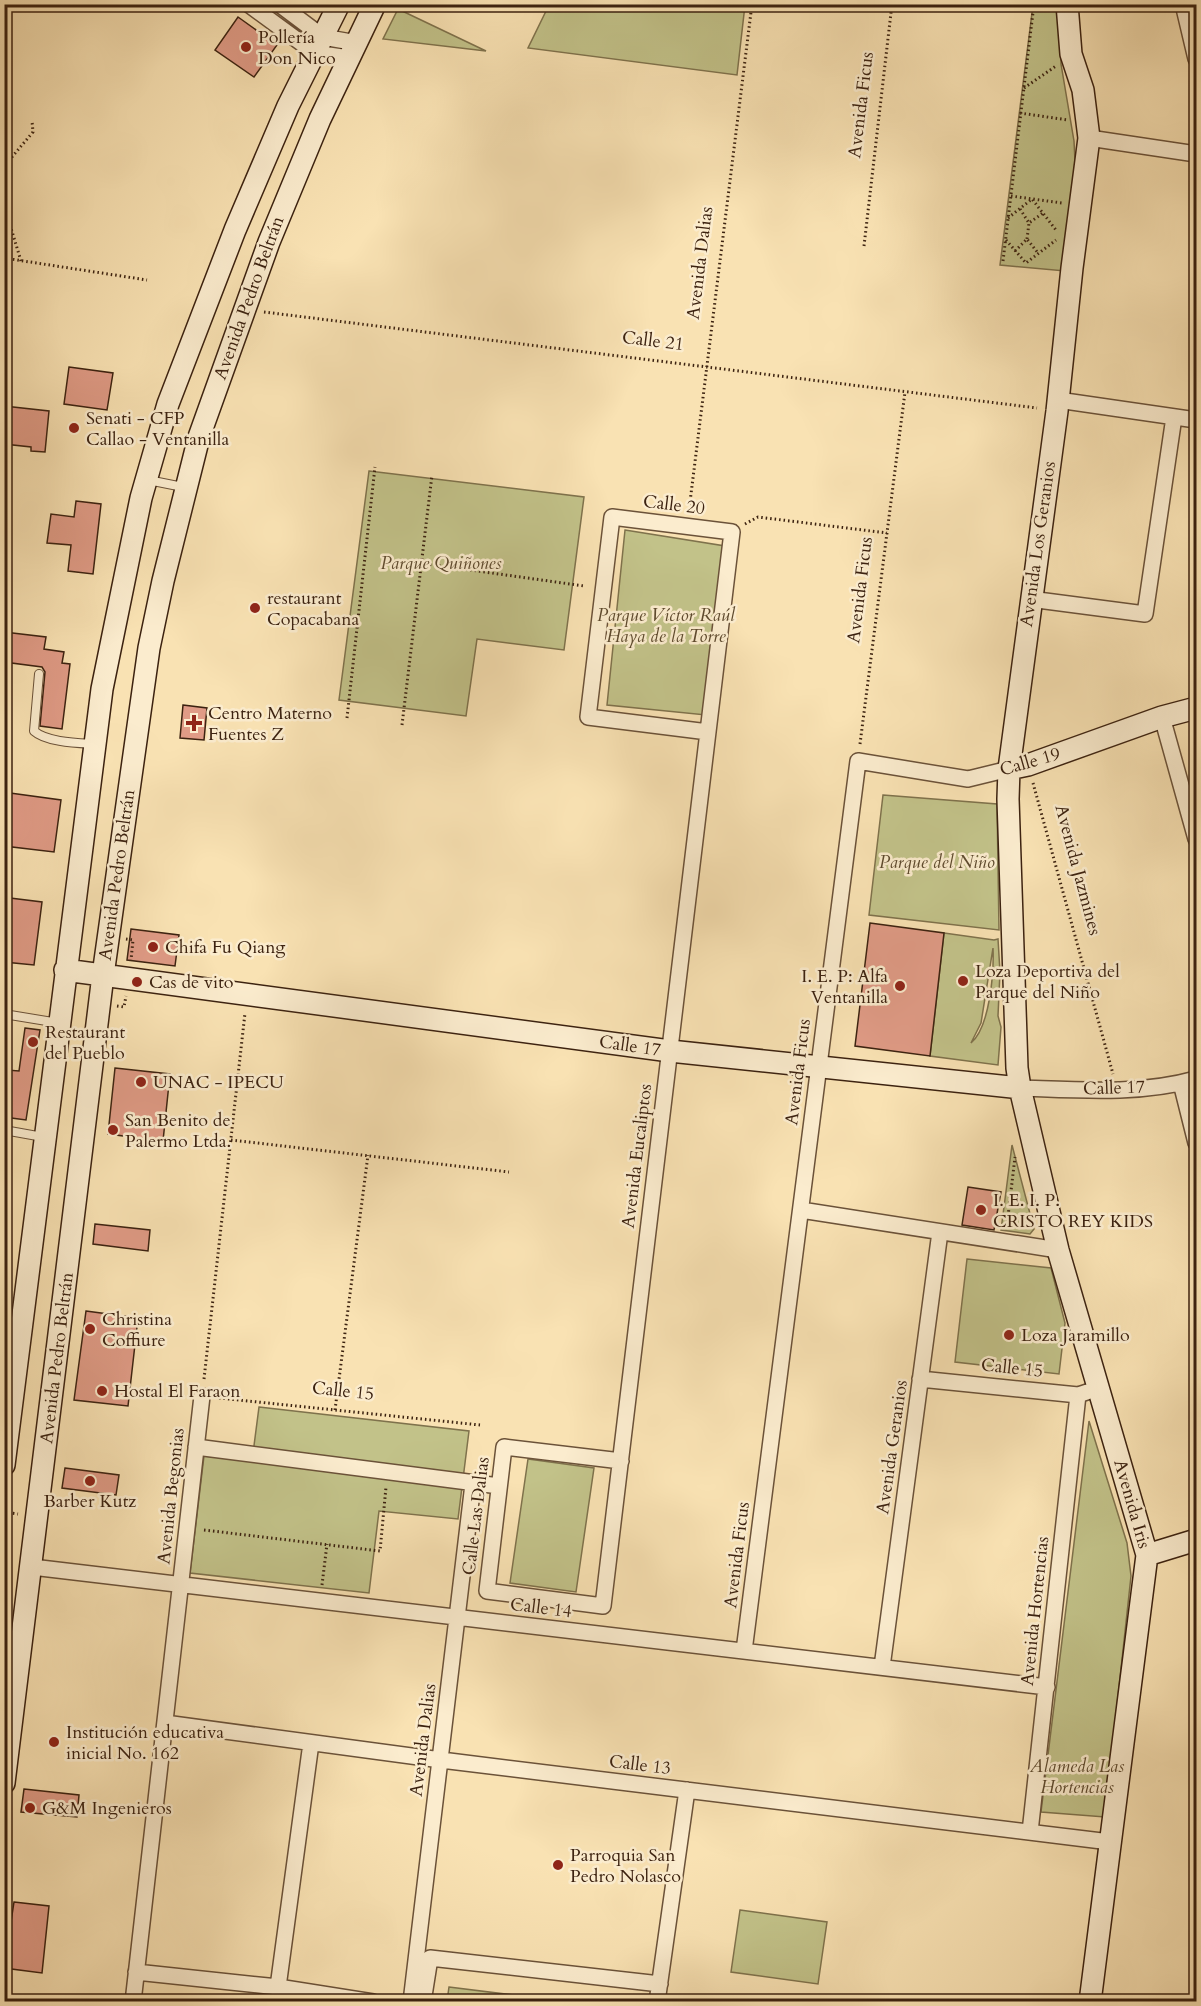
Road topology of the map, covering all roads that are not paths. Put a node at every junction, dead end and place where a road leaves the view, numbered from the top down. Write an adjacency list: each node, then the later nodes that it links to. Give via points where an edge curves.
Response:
1 (248, 4): 7 (street)
2 (279, 4): 7 (street)
3 (339, 4): 7 (main road, Avenida Pedro Beltrán)
4 (375, 4): 8 (main road, Avenida Pedro Beltrán)
5 (1067, 4): 10 (main road, Avenida Los Geranios, via 1071,54 1083,90)
6 (1183, 4): 9 (street)
7 (319, 45): 8 (street); 15 (main road, Avenida Pedro Beltrán, via 288,106 235,230 168,404)
8 (353, 51): 16 (main road, Avenida Pedro Beltrán, via 295,176 206,415)
9 (1197, 59)
10 (1080, 134): 11 (street); 12 (main road, Avenida Los Geranios, via 1072,268)
11 (1197, 154)
12 (1057, 406): 13 (street); 18 (main road, Avenida Los Geranios)
13 (1174, 417): 14 (street); 18 (street, via 1145,615)
14 (1197, 420)
15 (145, 480): 16 (lane); 23 (main road, Avenida Pedro Beltrán, via 113,629)
16 (185, 488): 28 (main road, Avenida Pedro Beltrán, via 149,648)
17 (732, 532): 22 (street, Avenida Eucaliptos); 22 (street, Calle 20, via 612,517 588,717)
18 (1030, 599): 25 (main road, Avenida Los Geranios)
19 (39, 674): 23 (lane, via 34,731 44,737)
20 (1197, 708): 21 (main road, Calle 19)
21 (1162, 717): 25 (main road, Calle 19); 26 (street)
22 (708, 732): 31 (street, Avenida Eucaliptos)
23 (95, 745): 27 (main road, Avenida Pedro Beltrán)
24 (858, 761): 25 (street, Calle 19, via 968,779); 32 (street, Avenida Ficus)
25 (1018, 767): 35 (main road, Avenida Los Geranios, via 1008,799)
26 (1197, 839)
27 (65, 970): 28 (main road, Calle 17); 30 (main road, Avenida Pedro Beltrán)
28 (103, 975): 31 (main road, Calle 17); 53 (main road, Avenida Pedro Beltrán)
29 (4, 1014): 30 (lane)
30 (59, 1023): 37 (main road, Avenida Pedro Beltrán)
31 (670, 1051): 32 (main road, Calle 17); 47 (street, Avenida Eucaliptos)
32 (819, 1066): 35 (main road, Calle 17); 39 (street, Avenida Ficus)
33 (1197, 1079): 34 (street, Calle 17)
34 (1181, 1083): 35 (street, Calle 17, via 1116,1091); 38 (street)
35 (1020, 1088): 41 (main road, Avenida Iris)
36 (4, 1130): 37 (lane)
37 (45, 1137): 48 (main road, Avenida Pedro Beltrán)
38 (1197, 1143)
39 (801, 1210): 40 (street); 58 (street, Avenida Ficus)
40 (940, 1232): 41 (street); 42 (street, Avenida Geranios)
41 (1058, 1250): 43 (main road, Avenida Iris)
42 (920, 1379): 44 (street, Calle 15); 59 (street, Avenida Geranios)
43 (1098, 1388): 44 (street, Calle 15); 52 (main road, Avenida Iris)
44 (1078, 1395): 60 (street, Avenida Hortencias)
45 (202, 1396): 46 (street, Avenida Begonias)
46 (196, 1447): 49 (street); 54 (street, Avenida Begonias)
47 (621, 1461): 50 (street, Calle Las Dalias, via 504,1447); 56 (street, Avenida Eucaliptos)
48 (4, 1465)
49 (473, 1484): 50 (street); 57 (street, Avenida Dalias)
50 (499, 1486): 55 (street, Calle Las Dalias)
51 (1197, 1540): 52 (main road)
52 (1147, 1555): 67 (main road, Avenida Iris)
53 (32, 1567): 54 (street, Calle 14); 64 (main road, Avenida Pedro Beltrán)
54 (181, 1585): 57 (street, Calle 14); 61 (street, Avenida Begonias)
55 (488, 1591): 56 (street, Calle 14)
56 (603, 1606)
57 (458, 1617): 58 (street, Calle 14); 63 (street, Avenida Dalias)
58 (744, 1651): 59 (street, Calle 14)
59 (882, 1667): 60 (street, Calle 14)
60 (1047, 1687): 66 (street, Avenida Hortencias)
61 (165, 1723): 62 (street, Calle 13); 68 (street, Avenida Begonias)
62 (311, 1743): 63 (street, Calle 13); 70 (street)
63 (441, 1760): 65 (street, Calle 13); 74 (street, Avenida Dalias)
64 (4, 1783)
65 (687, 1790): 66 (street, Calle 13); 69 (street)
66 (1030, 1832): 67 (street, Calle 13)
67 (1110, 1842): 77 (main road, Avenida Iris)
68 (136, 1971): 70 (street); 72 (street, Avenida Begonias)
69 (660, 1984): 75 (street, via 430,1958); 76 (street)
70 (278, 1987): 71 (street)
71 (319, 1997): 73 (street)
72 (133, 2001)
73 (373, 2001)
74 (411, 2001)
75 (423, 2001)
76 (657, 2001)
77 (1090, 2001)

